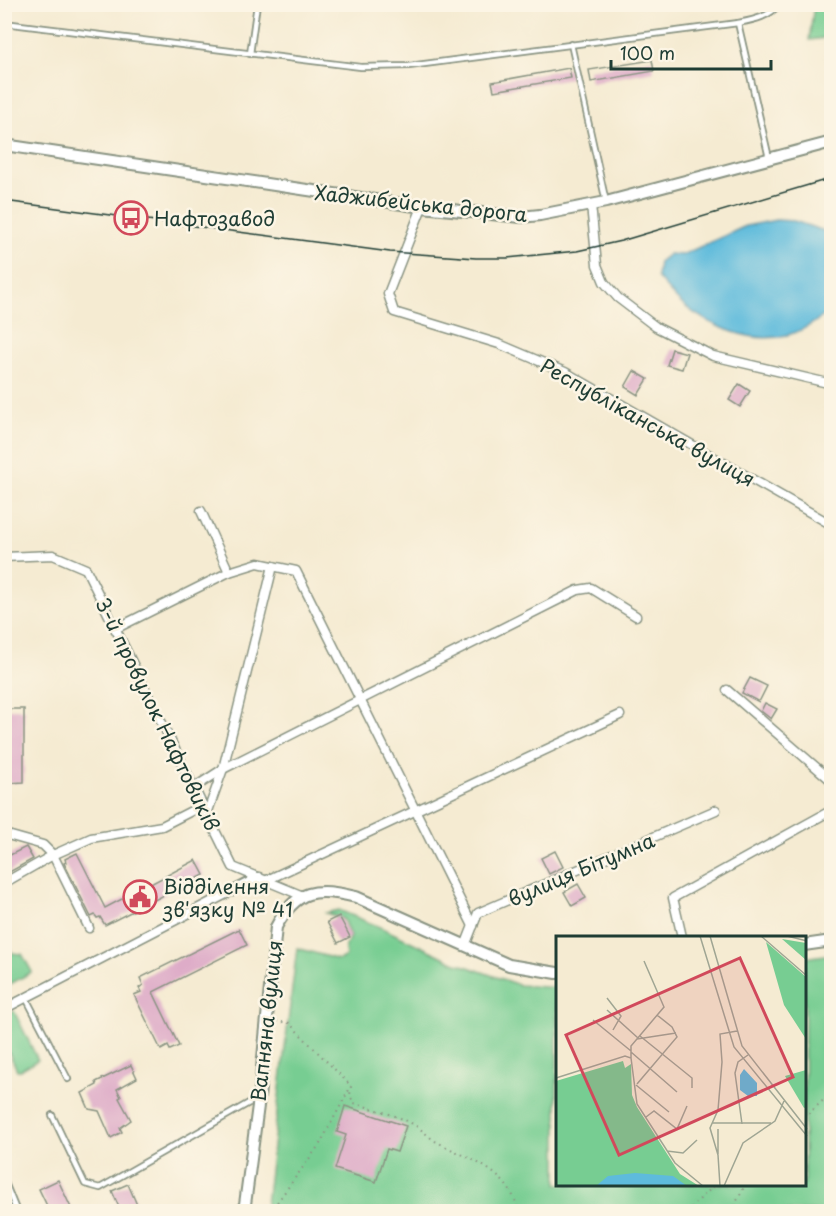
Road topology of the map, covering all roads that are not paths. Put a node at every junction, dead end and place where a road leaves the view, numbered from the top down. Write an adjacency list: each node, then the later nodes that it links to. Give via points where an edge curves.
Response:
1 (257, 4): 6 (lane)
2 (779, 4): 4 (lane, via 759,18)
3 (4, 23): 6 (lane)
4 (738, 23): 5 (lane); 9 (lane)
5 (571, 45): 6 (lane, via 410,66 361,67); 10 (lane)
6 (250, 54)
7 (831, 142): 9 (street, Хаджибейська дорога)
8 (4, 145): 12 (street, Хаджибейська дорога)
9 (769, 158): 10 (street, Хаджибейська дорога)
10 (606, 202): 11 (street, Хаджибейська дорога)
11 (591, 205): 12 (street, Хаджибейська дорога, via 521,217); 13 (street, via 597,265 604,282 656,327 712,356)
12 (422, 207): 15 (street, Республіканська вулиця, via 388,294 394,312 499,344 565,372)
13 (831, 384)
14 (201, 511): 18 (street)
15 (831, 525)
16 (4, 557): 20 (street, 3-й провулок Нафтовиків, via 53,555 86,569)
17 (273, 566): 18 (street, via 258,563); 22 (street, via 296,571); 24 (street)
18 (229, 572): 20 (street)
19 (636, 616): 22 (street, via 591,588 578,590)
20 (115, 629): 26 (street, 3-й провулок Нафтовиків)
21 (727, 690): 25 (street)
22 (360, 700): 24 (street); 28 (street)
23 (620, 715): 28 (street)
24 (223, 769): 26 (street); 31 (street)
25 (831, 781)
26 (195, 787): 27 (street, 3-й провулок Нафтовиків)
27 (203, 805): 31 (street, 3-й провулок Нафтовиків); 33 (street, via 162,826 92,838)
28 (414, 810): 34 (street); 37 (street)
29 (716, 810): 37 (street, вулиця Бітумна, via 478,913)
30 (831, 810): 39 (street, via 673,898)
31 (207, 814): 34 (street, 3-й провулок Нафтовиків, via 233,867)
32 (4, 834): 33 (street, via 43,845)
33 (53, 855): 35 (street); 38 (street)
34 (263, 879): 36 (street, 3-й провулок Нафтовиків); 44 (street)
35 (4, 883)
36 (303, 896): 42 (street, via 317,891 356,897); 47 (street, Вапняна вулиця, via 283,913 276,927)
37 (473, 926): 42 (street, вулиця Бітумна)
38 (89, 928)
39 (682, 936)
40 (831, 941): 41 (street)
41 (806, 945)
42 (465, 946): 43 (street, via 508,965)
43 (556, 973)
44 (26, 998): 45 (street); 46 (lane)
45 (4, 1009)
46 (68, 1079)
47 (259, 1098): 48 (lane, via 100,1188 85,1185); 51 (street, Вапняна вулиця)
48 (52, 1115)
49 (4, 1180): 50 (lane)
50 (17, 1212)
51 (244, 1212)

